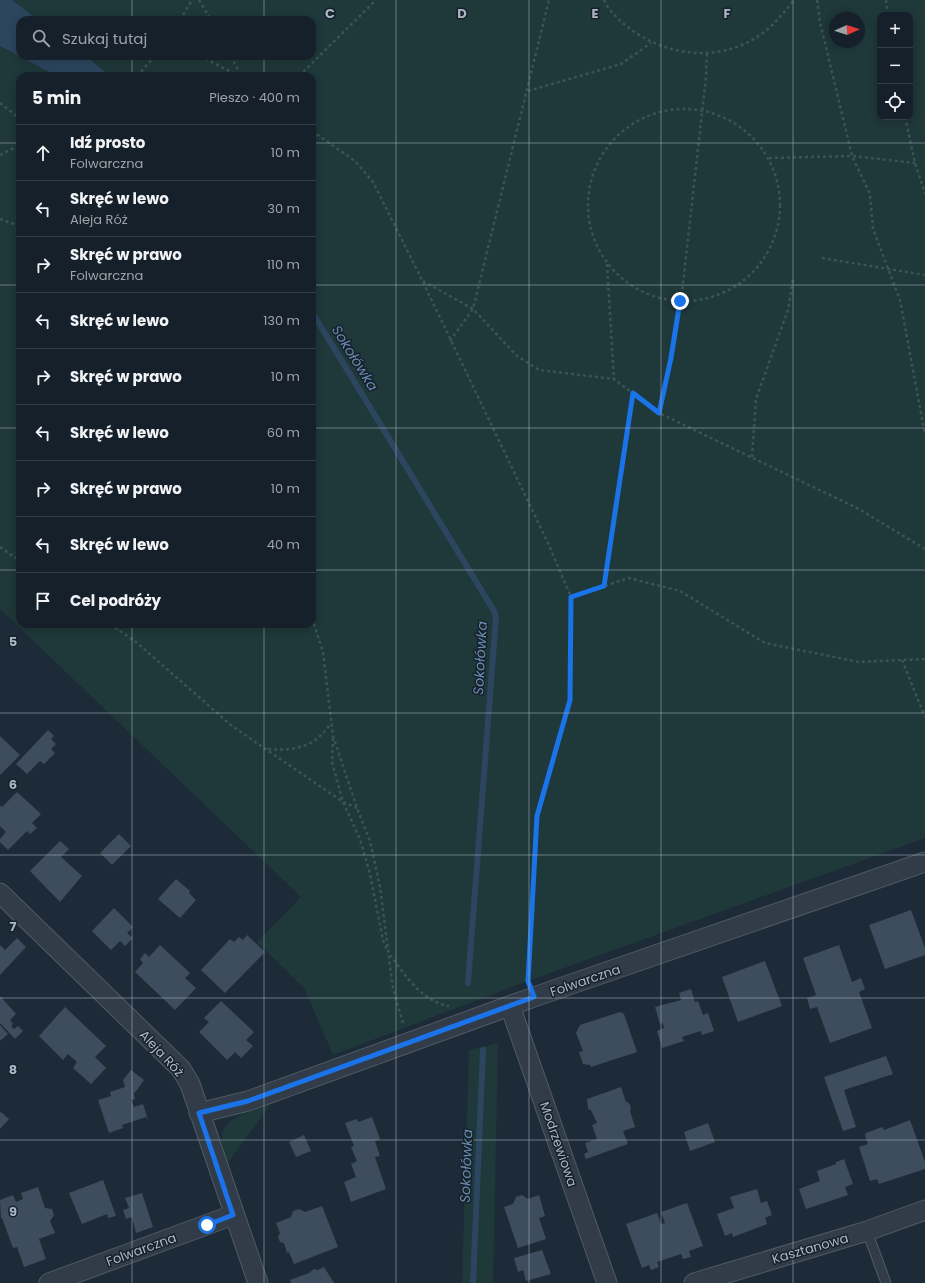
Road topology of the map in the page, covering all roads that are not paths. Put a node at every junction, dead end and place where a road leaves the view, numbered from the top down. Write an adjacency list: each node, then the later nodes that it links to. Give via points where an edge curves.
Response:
1 (925, 862): 3 (street, Folwarczna)
2 (0, 893): 4 (street, Aleja Róż, via 181,1069 190,1084)
3 (510, 1006): 4 (street, Folwarczna, via 248,1101); 10 (street, Modrzewiowa)
4 (199, 1113): 6 (street, Aleja Róż)
5 (925, 1210): 7 (street, Kasztanowa)
6 (233, 1215): 8 (street, Folwarczna); 9 (street, Aleja Róż)
7 (867, 1231): 11 (street, Kasztanowa); 12 (lane)
8 (58, 1282)
9 (258, 1283)
10 (607, 1283)
11 (694, 1283)
12 (886, 1283)

